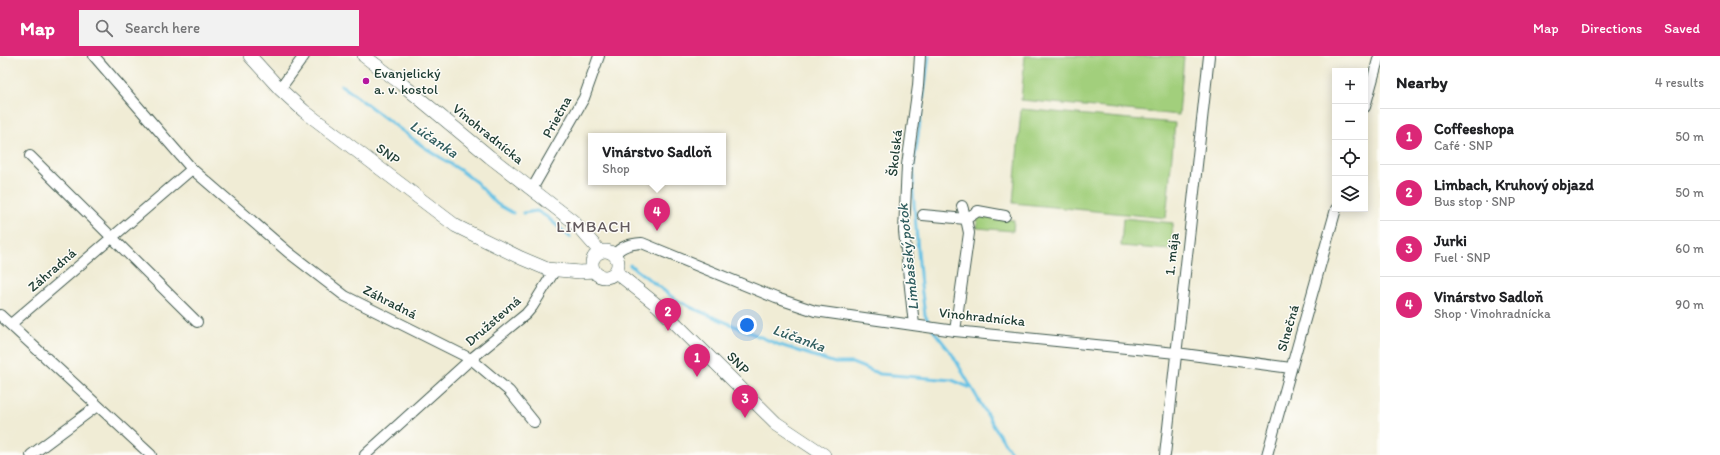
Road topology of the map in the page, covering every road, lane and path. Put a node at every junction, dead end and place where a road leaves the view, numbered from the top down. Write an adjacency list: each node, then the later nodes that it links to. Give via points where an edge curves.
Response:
1 (94, 56): 12 (street, Záhradná)
2 (250, 56): 9 (street, SNP)
3 (304, 56): 9 (street)
4 (364, 56): 13 (street, Vinohradnícka)
5 (599, 56): 13 (street, Priečna, via 584,98)
6 (920, 56): 28 (street, Školská, via 907,165 904,231)
7 (1208, 56): 30 (street, 1. mája)
8 (1379, 56): 10 (street)
9 (280, 89): 22 (street, SNP, via 321,126 456,226 521,258)
10 (1366, 104)
11 (30, 156): 19 (street)
12 (192, 169): 19 (street, Záhradná); 31 (street, Záhradná, via 288,252 345,296)
13 (532, 189): 20 (street, Vinohradnícka, via 574,222)
14 (962, 206): 18 (street)
15 (1335, 212): 32 (street, Slnečná)
16 (923, 215): 18 (street)
17 (1005, 216): 18 (street, via 978,211)
18 (966, 219): 29 (street, via 969,233)
19 (112, 238): 26 (street); 27 (street, Záhradná)
20 (598, 252): 21 (street, via 607,251); 23 (street, via 592,263)
21 (615, 255): 24 (street, via 619,263); 28 (street, Vinohradnícka, via 625,246 642,243 776,298 815,311)
22 (555, 270): 23 (street, SNP); 31 (street, Družstevná, via 526,314)
23 (594, 271): 24 (street, via 605,278)
24 (616, 272): 38 (street, SNP, via 671,318 762,410 787,431)
25 (0, 315): 27 (street)
26 (198, 322)
27 (11, 324): 33 (street)
28 (914, 325): 29 (street, Vinohradnícka)
29 (955, 331): 30 (street, Vinohradnícka)
30 (1176, 353): 32 (street, Vinohradnícka); 39 (street, 1. mája)
31 (471, 359): 34 (street, Družstevná, via 509,391); 37 (street)
32 (1291, 368): 40 (street, Slnečná)
33 (97, 406): 35 (street); 36 (street)
34 (534, 422)
35 (31, 455)
36 (151, 455)
37 (365, 455)
38 (824, 455)
39 (1165, 455)
40 (1267, 455)

